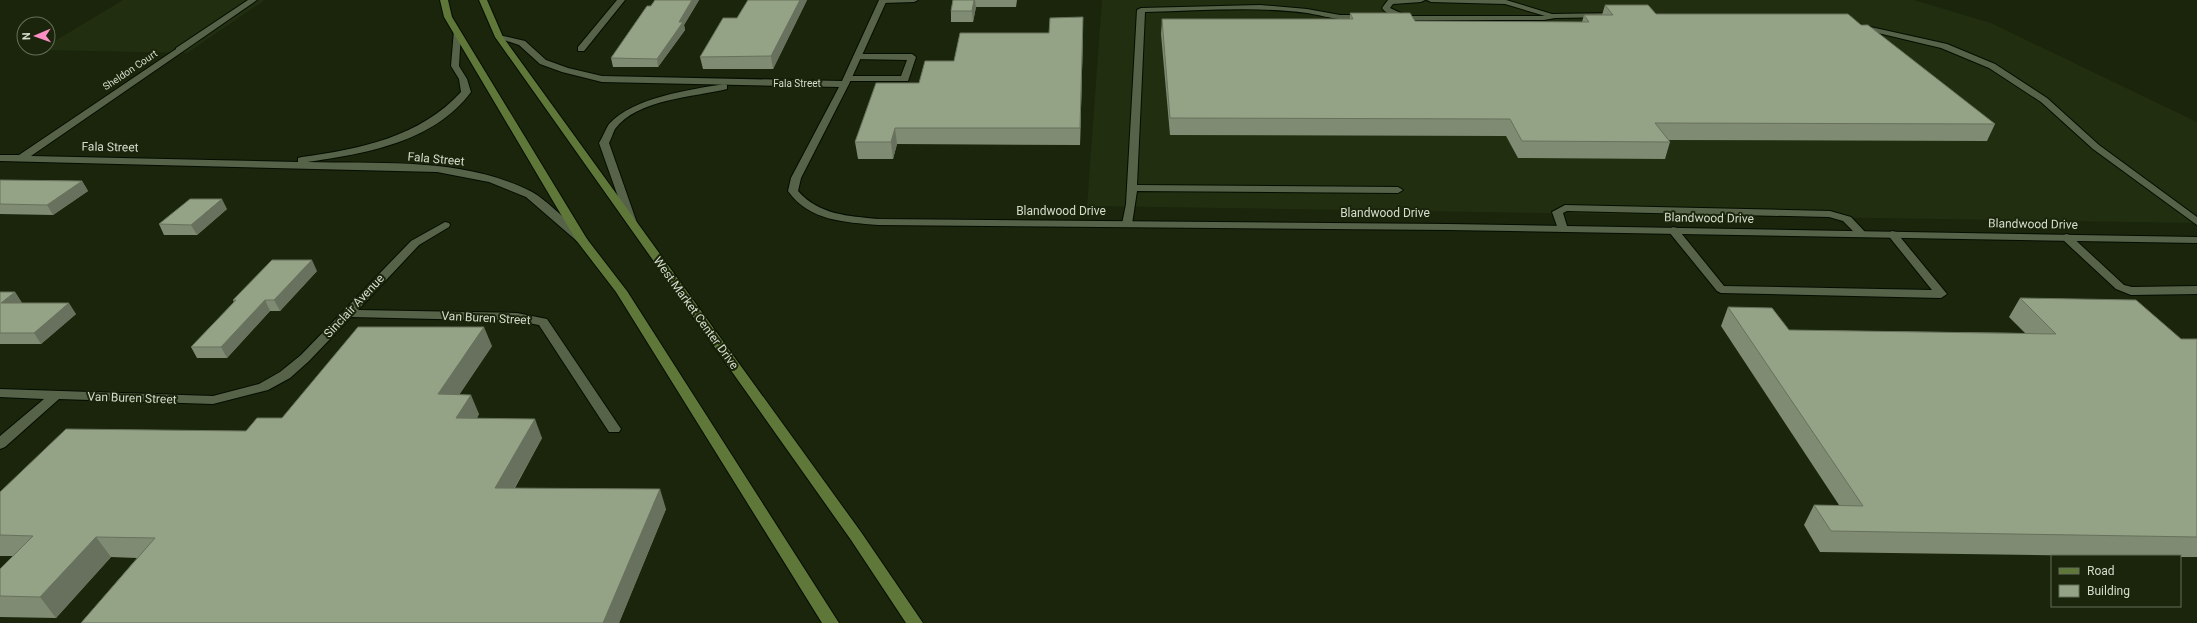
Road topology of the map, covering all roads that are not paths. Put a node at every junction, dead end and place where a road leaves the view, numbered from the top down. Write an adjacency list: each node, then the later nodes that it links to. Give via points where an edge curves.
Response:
1 (253, 0): 22 (street, Sheldon Court)
2 (444, 0): 15 (main road, via 448,17)
3 (483, 0): 16 (main road, West Market Center Drive)
4 (621, 0): 17 (street)
5 (882, 0): 6 (street); 18 (street, Blandwood Drive)
6 (914, 0)
7 (1142, 0): 10 (street)
8 (1421, 0): 12 (street, via 1391,2 1386,8)
9 (1431, 0): 13 (street, via 1505,2)
10 (1141, 10): 12 (street, via 1260,7 1340,17); 24 (street)
11 (1625, 15): 13 (street)
12 (1395, 16): 13 (street)
13 (1555, 16)
14 (1848, 23): 26 (street, via 1944,46 1992,66 2044,100 2096,147)
15 (457, 32): 23 (street, Fala Street, via 455,66 463,79 466,92 446,114 409,134 388,141 339,154); 35 (main road)
16 (499, 37): 20 (street, Fala Street, via 522,43 543,62 602,78); 27 (main road, West Market Center Drive)
17 (581, 49)
18 (857, 57): 19 (street, Blandwood Drive); 19 (street, Fala Street, via 912,56 905,79)
19 (846, 81): 20 (street, Fala Street); 28 (street, Blandwood Drive, via 796,178 793,191 801,202 816,211 833,218 878,222)
20 (749, 83): 27 (street, Fala Street, via 666,97 624,116 613,126 604,143)
21 (0, 158): 22 (street, Fala Street)
22 (20, 159): 23 (street, Fala Street)
23 (267, 164): 35 (street, Fala Street, via 437,169 492,179 530,195)
24 (1132, 188): 25 (street); 28 (street)
25 (1398, 190)
26 (2197, 222)
27 (632, 223): 45 (main road, West Market Center Drive)
28 (1127, 224): 30 (street, Blandwood Drive)
29 (445, 225): 38 (street, Sinclair Avenue, via 414,242)
30 (1563, 229): 31 (street, Blandwood Drive); 32 (street, via 1557,212 1565,208 1814,212 1841,216)
31 (1673, 230): 32 (street, Blandwood Drive); 33 (street, via 1721,289 1941,294)
32 (1862, 234): 33 (street, Blandwood Drive)
33 (1892, 234): 34 (street, Blandwood Drive)
34 (2066, 237): 36 (street, Blandwood Drive); 37 (street, via 2120,287 2131,291)
35 (582, 240): 44 (main road, via 620,291)
36 (2197, 240)
37 (2197, 290)
38 (348, 313): 39 (street, Sinclair Avenue, via 305,358 285,375); 42 (street, Van Buren Street, via 518,317 543,322)
39 (263, 388): 41 (street, Van Buren Street, via 213,400)
40 (0, 393): 41 (street, Van Buren Street)
41 (55, 396): 43 (street)
42 (614, 429)
43 (0, 444)
44 (831, 623)
45 (915, 623)

